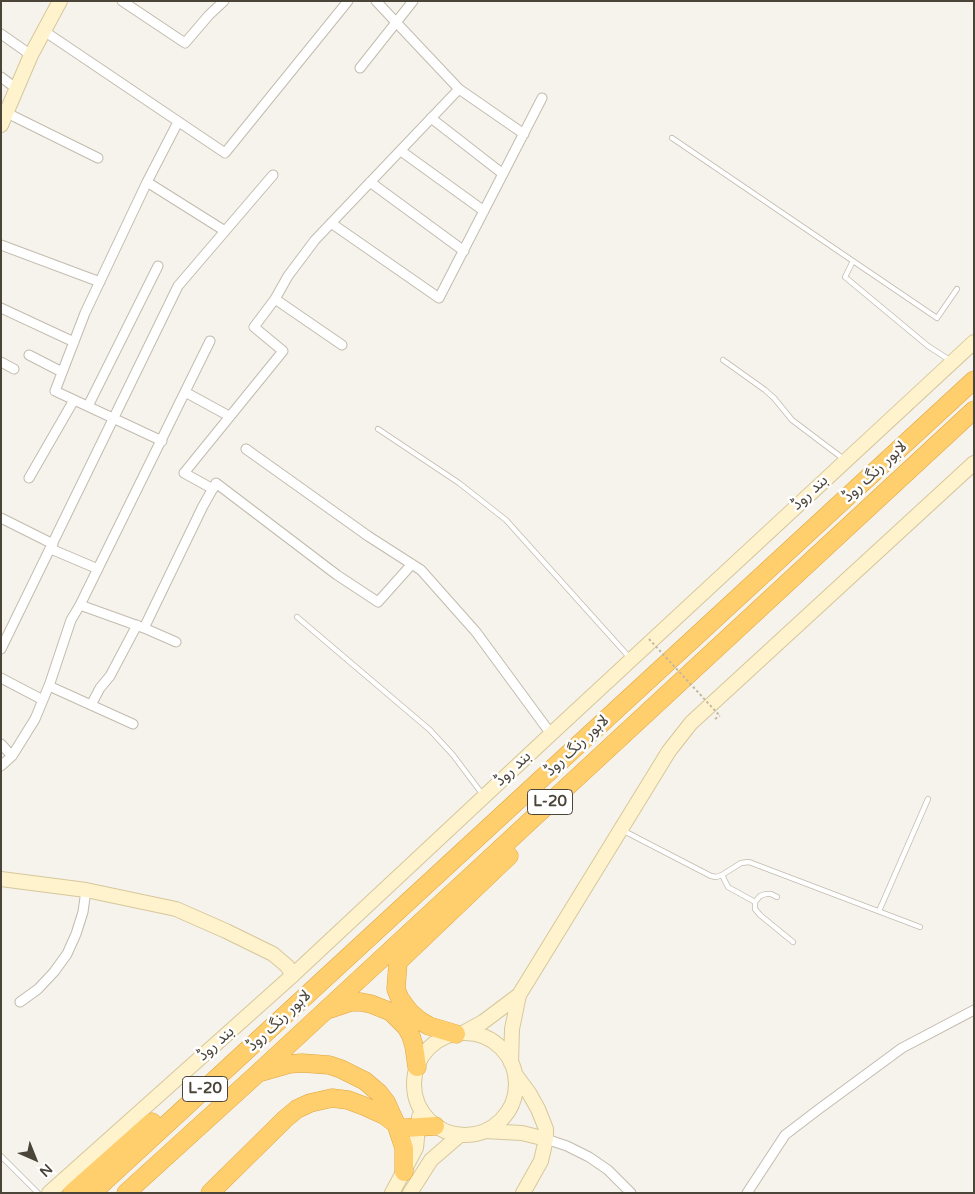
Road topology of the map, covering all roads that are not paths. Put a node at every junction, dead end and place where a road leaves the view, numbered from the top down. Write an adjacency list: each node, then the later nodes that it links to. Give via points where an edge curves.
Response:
1 (60, 1): 8 (main road)
2 (122, 1): 3 (street, via 185,43)
3 (224, 1)
4 (348, 1): 18 (street, via 225,153)
5 (376, 1): 7 (street)
6 (413, 1): 7 (street)
7 (397, 24): 11 (street); 14 (street)
8 (44, 31): 10 (main road); 18 (street)
9 (1, 34): 10 (street)
10 (31, 55): 13 (main road)
11 (360, 68)
12 (1, 77): 13 (street)
13 (16, 89): 17 (main road)
14 (459, 89): 16 (street); 19 (street)
15 (542, 98): 19 (street)
16 (431, 118): 21 (street); 23 (street)
17 (4, 119): 22 (street)
18 (178, 122): 25 (street)
19 (524, 134): 23 (street)
20 (672, 138): 32 (lane)
21 (401, 151): 26 (street); 27 (street)
22 (98, 158)
23 (504, 174): 27 (street)
24 (273, 175): 29 (street)
25 (147, 182): 29 (street); 34 (street)
26 (370, 182): 28 (street); 31 (street)
27 (484, 211): 31 (street)
28 (331, 223): 31 (street, via 439,298); 36 (street, via 288,276)
29 (225, 231): 54 (street, via 178,286)
30 (1, 245): 34 (street)
31 (464, 251)
32 (853, 261): 35 (lane, via 937,318); 45 (lane, via 844,277)
33 (158, 266): 51 (street)
34 (100, 282): 39 (street)
35 (957, 289)
36 (275, 298): 41 (street); 53 (street, via 254,327 283,351)
37 (1, 308): 39 (street)
38 (210, 341): 49 (street)
39 (74, 342): 47 (street)
40 (974, 342): 45 (main road, بند روڈ)
41 (342, 345)
42 (29, 354): 47 (street)
43 (723, 360): 58 (lane, via 765,390 792,420)
44 (1, 362): 46 (street)
45 (952, 362): 58 (main road, بند روڈ)
46 (14, 369)
47 (62, 372): 50 (street, via 55,391)
48 (974, 380): 99 (highway, لاہور رنگ روڈ / L-20)
49 (185, 392): 53 (street); 56 (street)
50 (74, 400): 51 (street); 60 (street)
51 (88, 406): 54 (street)
52 (974, 410): 77 (highway, لاہور رنگ روڈ / L-20)
53 (230, 416): 61 (street, via 184,473)
54 (114, 418): 56 (street); 63 (street)
55 (378, 429): 71 (lane, via 459,482 506,520)
56 (162, 441): 65 (street)
57 (246, 449): 64 (street)
58 (845, 460): 71 (main road, بند روڈ)
59 (974, 463): 84 (main road, via 691,723 669,751)
60 (29, 478)
61 (213, 489): 64 (street, via 216,483 337,575 378,602); 68 (street)
62 (1, 518): 63 (street)
63 (52, 546): 65 (street); 70 (street)
64 (412, 564): 78 (street, via 437,586 476,632)
65 (98, 569): 66 (street)
66 (80, 605): 68 (street); 73 (street, via 71,620)
67 (297, 617): 82 (lane, via 430,730)
68 (140, 626): 69 (street); 75 (street)
69 (176, 642)
70 (1, 649)
71 (631, 659): 78 (main road, بند روڈ)
72 (1, 678): 74 (street)
73 (49, 686): 74 (street); 75 (street)
74 (43, 700): 80 (street)
75 (91, 704): 76 (street)
76 (133, 724)
77 (631, 727): 97 (highway, لاہور رنگ روڈ / L-20); 98 (highway, via 582,787 398,962 396,989 409,1011 429,1026)
78 (551, 734): 82 (main road, بند روڈ)
79 (1, 744): 80 (street)
80 (12, 756): 81 (street)
81 (1, 766)
82 (484, 796): 93 (main road, بند روڈ)
83 (928, 799): 90 (lane)
84 (621, 830): 85 (lane, via 711,876); 94 (main road)
85 (722, 875): 89 (lane, via 724,883 733,891); 90 (lane, via 741,863 749,862)
86 (1, 879): 87 (main road)
87 (86, 890): 93 (main road, via 176,909 273,954); 95 (street, via 83,912 66,954 38,989)
88 (777, 897): 89 (lane, via 766,894)
89 (755, 902): 92 (lane, via 755,909 760,915)
90 (879, 910): 91 (lane)
91 (920, 927)
92 (793, 942)
93 (293, 975): 111 (main road, بند روڈ)
94 (519, 995): 98 (main road, via 489,1018); 101 (main road, via 512,1029)
95 (20, 1002)
96 (974, 1010): 120 (street, via 902,1048 785,1135)
97 (321, 1014): 100 (highway, via 340,1005 361,1002 391,1012 411,1036); 102 (highway, لاہور رنگ روڈ / L-20)
98 (460, 1034): 100 (main road, via 443,1038 432,1046); 101 (main road, via 478,1035 492,1041 503,1051)
99 (236, 1060): 112 (highway, via 186,1092); 113 (highway, لاہور رنگ روڈ / L-20)
100 (417, 1067): 104 (main road, via 414,1087 419,1106 428,1120)
101 (513, 1069): 105 (main road, via 515,1088 512,1101 506,1114); 107 (main road, via 538,1109 546,1129)
102 (258, 1073): 103 (highway, via 302,1063 341,1069 365,1081 379,1093); 114 (highway, لاہور رنگ روڈ / L-20)
103 (396, 1124): 104 (highway, via 403,1128); 109 (highway, via 404,1148); 115 (highway, via 348,1100 332,1098 310,1103 285,1119)
104 (427, 1126): 106 (main road); 109 (main road)
105 (485, 1131): 106 (main road); 107 (main road, via 522,1133)
106 (460, 1135): 117 (main road, via 431,1160)
107 (546, 1139): 118 (main road, via 540,1161); 119 (street, via 590,1157)
108 (1, 1156): 110 (lane)
109 (404, 1172): 116 (main road)
110 (38, 1193)
111 (49, 1193)
112 (72, 1193)
113 (92, 1193)
114 (126, 1193)
115 (210, 1193)
116 (392, 1193)
117 (410, 1193)
118 (523, 1193)
119 (631, 1193)
120 (747, 1193)

